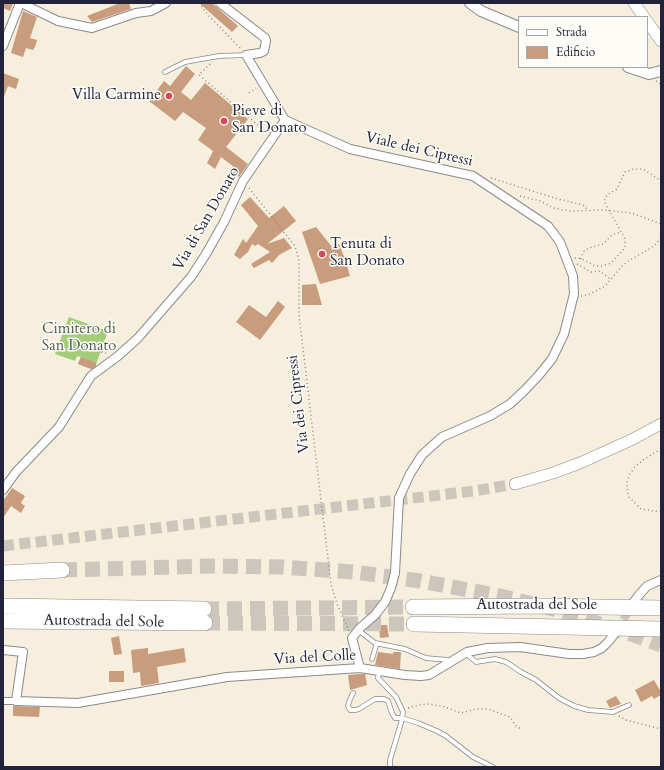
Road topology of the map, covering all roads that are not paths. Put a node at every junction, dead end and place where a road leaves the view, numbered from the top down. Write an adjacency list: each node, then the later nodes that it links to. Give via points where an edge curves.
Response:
1 (20, 3): 2 (street, via 58,20 92,28 136,13 151,11); 10 (street)
2 (166, 3)
3 (220, 3): 11 (street, via 265,38 264,51)
4 (470, 3): 8 (street)
5 (634, 3): 6 (main road)
6 (643, 16)
7 (648, 22): 9 (main road)
8 (518, 27)
9 (661, 41)
10 (3, 46)
11 (246, 55): 15 (lane, via 219,56 185,62); 17 (street)
12 (661, 65): 16 (street, via 650,72)
13 (631, 68): 16 (street)
14 (661, 71): 16 (street, via 649,74)
15 (164, 72)
16 (641, 72)
17 (285, 120): 20 (street, Via di San Donato, via 238,188 224,222 191,277 138,338 91,376 59,427 16,472); 31 (street, Viale dei Cipressi, via 350,149 475,177 548,226 560,242 573,276 574,296 564,334 552,359 510,404 442,438 422,455 410,474 398,498 395,573 391,588 375,615)
18 (661, 424): 19 (main road, via 580,463)
19 (515, 484)
20 (3, 490)
21 (62, 570): 22 (highway)
22 (3, 573)
23 (661, 580): 24 (street, via 647,586)
24 (633, 603)
25 (3, 606): 28 (highway, Autostrada del Sole, via 204,616)
26 (413, 607): 27 (highway, Autostrada del Sole)
27 (661, 608)
28 (3, 621)
29 (414, 624): 30 (highway, Autostrada del Sole)
30 (661, 629)
31 (358, 630): 33 (lane); 38 (street, Viale dei Cipressi, via 352,638)
32 (615, 633): 35 (street, Via del Colle, via 602,648 583,654 505,647)
33 (377, 643): 36 (lane); 37 (lane, via 405,649 426,658 448,660)
34 (3, 650): 42 (street, via 23,652)
35 (467, 652): 37 (street, Via del Colle); 43 (lane, via 476,662 495,659 506,662 574,706 602,712 616,711)
36 (372, 660)
37 (450, 664): 39 (street, Via del Colle, via 429,675 421,676)
38 (360, 668): 39 (street, Via del Colle); 42 (street, Via del Colle, via 227,677 78,703)
39 (379, 672): 44 (lane, via 378,678 396,697)
40 (353, 693): 44 (lane, via 348,702 350,710 359,709 375,699 384,699 389,704 393,716)
41 (3, 701): 42 (street, Via del Colle)
42 (16, 701)
43 (629, 705)
44 (402, 718): 45 (lane); 46 (lane, via 437,731 473,757)
45 (390, 767)
46 (493, 767)

